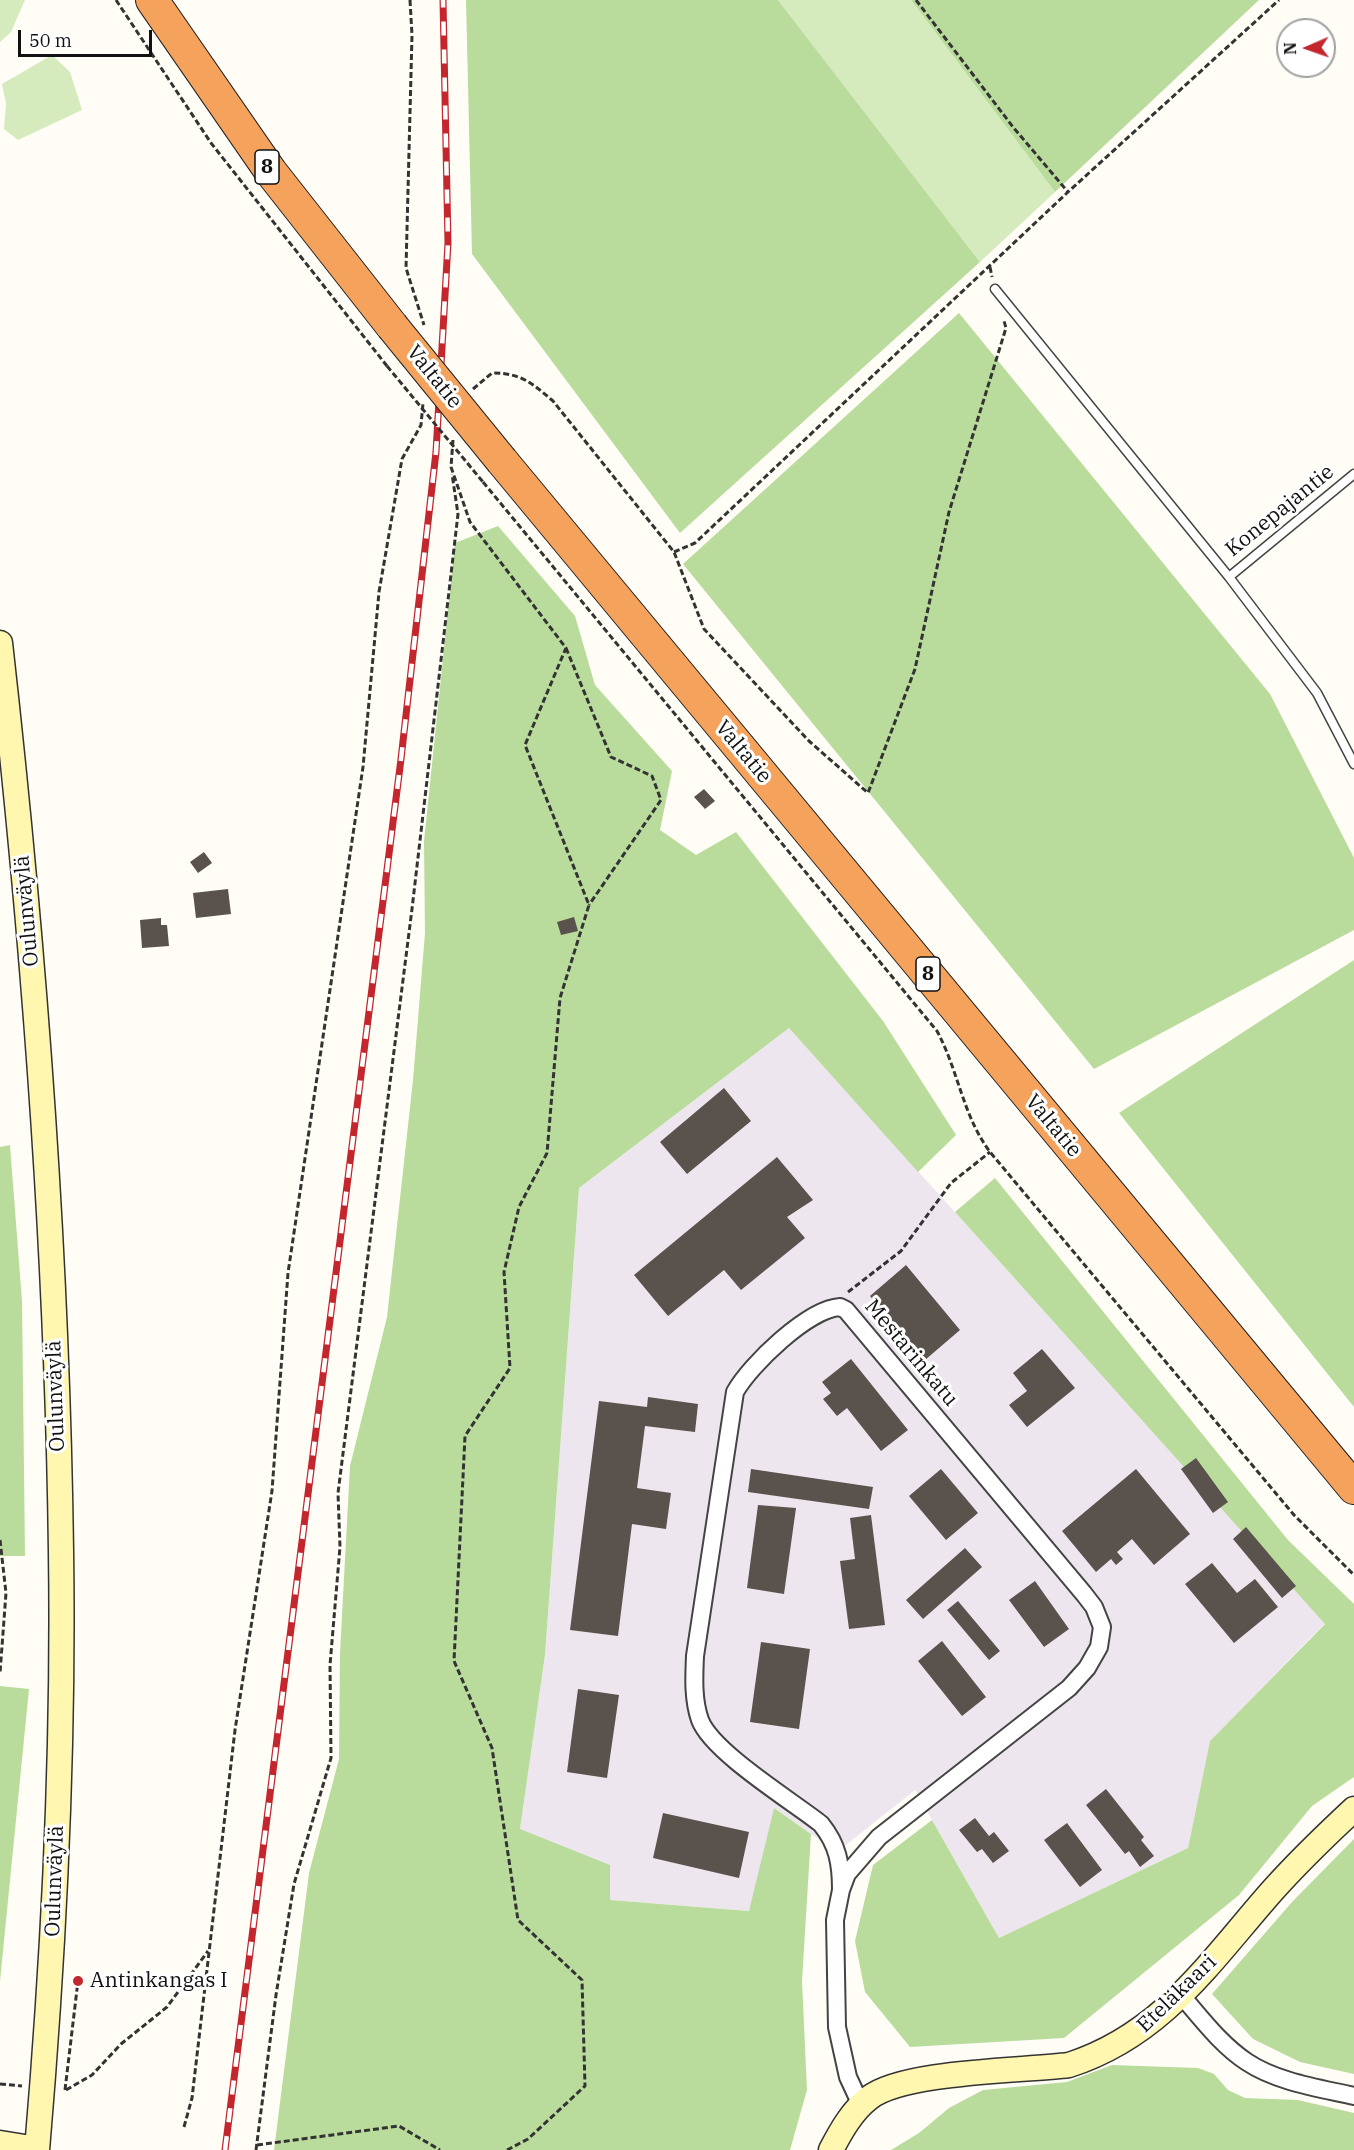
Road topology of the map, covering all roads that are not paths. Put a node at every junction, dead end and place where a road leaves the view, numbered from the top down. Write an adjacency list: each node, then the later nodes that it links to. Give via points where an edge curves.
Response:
1 (152, 0): 7 (highway, Valtatie / 8, bridge, via 271,172 392,326 493,472)
2 (995, 288): 4 (lane)
3 (1354, 474): 4 (lane, Konepajantie)
4 (1229, 577): 6 (lane, via 1317,693)
5 (0, 643): 14 (main road, Oulunväylä, via 39,1050 50,1221 61,1552 61,1723 55,1885)
6 (1354, 764)
7 (1354, 1488)
8 (1354, 1809): 10 (main road, Eteläkaari, via 1273,1891)
9 (841, 1890): 9 (street, Mestarinkatu, via 855,1863 879,1837 1069,1688 1095,1657 1102,1627 1084,1594 840,1307 822,1311 765,1353 735,1392 695,1656 694,1689 701,1722 712,1739 830,1834 841,1865); 12 (street, Mestarinkatu, via 834,1953 837,2027 848,2077)
10 (1181, 1995): 11 (street, via 1221,2041 1247,2062 1300,2083); 12 (main road, Eteläkaari, via 1136,2034 1091,2058 1041,2069 904,2082 880,2091)
11 (1354, 2096)
12 (861, 2105): 15 (main road, Eteläkaari)
13 (0, 2143): 14 (main road)
14 (37, 2150)
15 (831, 2150)

